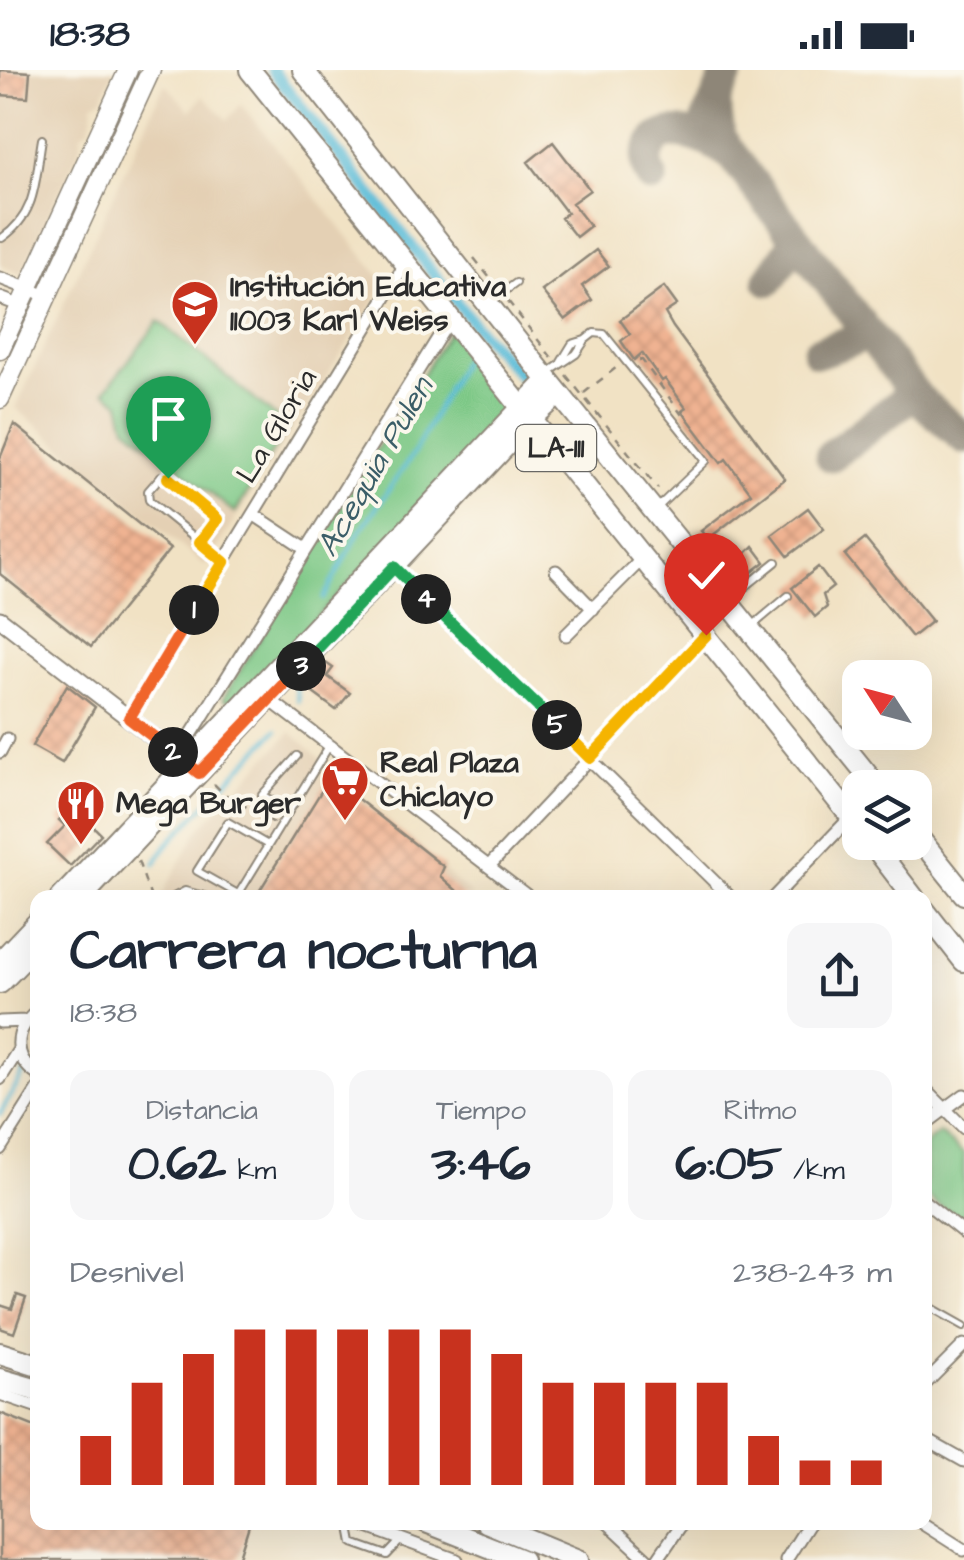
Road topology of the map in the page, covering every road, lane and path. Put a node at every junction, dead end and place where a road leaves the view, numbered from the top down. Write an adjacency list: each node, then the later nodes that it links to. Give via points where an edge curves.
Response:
1 (128, 70): 10 (main road)
2 (151, 70): 12 (main road)
3 (250, 70): 7 (main road, LA-111)
4 (303, 70): 13 (main road, LA-111)
5 (42, 138): 6 (lane, via 29,212)
6 (1, 240)
7 (406, 263): 14 (main road, LA-111); 21 (street, La Gloria)
8 (0, 278): 10 (street)
9 (516, 283): 13 (lane)
10 (24, 296): 11 (street); 12 (street); 12 (street); 15 (main road)
11 (0, 298)
12 (43, 304): 18 (main road)
13 (488, 304): 17 (main road, LA-111)
14 (450, 320): 19 (main road, LA-111); 23 (street)
15 (5, 328): 16 (main road)
16 (0, 350)
17 (550, 384): 19 (main road); 20 (main road, LA-111); 20 (lane, via 561,362 594,332 604,334 706,462)
18 (0, 399)
19 (526, 412): 24 (main road, LA-111); 25 (main road)
20 (655, 509): 30 (main road, LA-111)
21 (253, 514): 23 (street); 26 (street, La Gloria)
22 (200, 542): 22 (lane, via 215,515 160,476 149,500); 26 (lane)
23 (306, 549): 43 (street)
24 (644, 557): 31 (street); 35 (main road, LA-111)
25 (388, 561): 36 (main road); 42 (street); 43 (main road)
26 (224, 562): 37 (street, La Gloria)
27 (776, 562): 30 (lane)
28 (556, 571): 31 (street)
29 (788, 596): 33 (lane)
30 (728, 601): 33 (main road, LA-111)
31 (593, 608): 34 (street)
32 (0, 619): 37 (street)
33 (750, 628): 44 (main road, LA-111)
34 (566, 635)
35 (706, 635): 42 (street); 45 (main road, LA-111)
36 (270, 700): 39 (street); 43 (main road)
37 (129, 718): 43 (street)
38 (7, 739): 40 (street)
39 (330, 745): 46 (lane); 53 (street)
40 (0, 752)
41 (297, 756): 46 (lane, via 262,795)
42 (590, 758): 53 (street); 60 (street)
43 (194, 768): 47 (path); 50 (main road); 54 (main road)
44 (864, 770)
45 (842, 805)
46 (288, 811): 47 (lane)
47 (279, 826): 49 (lane)
48 (842, 836): 61 (street)
49 (268, 845): 57 (lane, via 228,822 197,871); 58 (lane)
50 (128, 848): 55 (main road); 56 (path)
51 (932, 854): 63 (main road)
52 (885, 860): 62 (main road)
53 (489, 866): 59 (street)
54 (69, 890)
55 (89, 890)
56 (148, 890)
57 (227, 890)
58 (241, 890)
59 (520, 890)
60 (723, 890)
61 (782, 890)
62 (908, 890)
63 (964, 894)
64 (932, 920): 67 (main road)
65 (30, 930): 68 (main road)
66 (30, 952): 69 (main road)
67 (964, 961)
68 (0, 962)
69 (0, 984)
70 (30, 1018): 71 (street)
71 (26, 1021): 72 (street); 73 (street)
72 (0, 1025): 73 (street)
73 (18, 1036): 74 (street)
74 (18, 1050): 75 (street); 76 (street)
75 (30, 1070)
76 (0, 1080)
77 (964, 1095): 80 (street)
78 (932, 1096): 80 (street)
79 (30, 1101): 83 (street)
80 (945, 1108): 81 (street); 82 (street)
81 (932, 1118)
82 (964, 1128)
83 (0, 1148)
84 (932, 1208): 85 (street)
85 (964, 1233)
86 (932, 1308): 87 (lane)
87 (964, 1326)
88 (964, 1345): 91 (street)
89 (0, 1353): 90 (main road)
90 (30, 1362)
91 (932, 1377)
92 (0, 1379): 93 (main road)
93 (30, 1388)
94 (0, 1394): 95 (street)
95 (30, 1404)
96 (932, 1442): 97 (street)
97 (963, 1458)
98 (352, 1530): 106 (lane, via 352,1543 386,1554)
99 (376, 1530): 106 (street)
100 (446, 1530): 111 (main road)
101 (505, 1530): 112 (main road)
102 (616, 1530): 113 (street)
103 (678, 1530): 114 (street)
104 (805, 1530): 115 (street)
105 (932, 1530): 108 (street)
106 (402, 1539): 107 (street)
107 (424, 1547): 109 (street); 110 (street)
108 (964, 1550)
109 (418, 1560)
110 (457, 1560)
111 (522, 1560)
112 (578, 1560)
113 (648, 1560)
114 (658, 1560)
115 (786, 1560)

